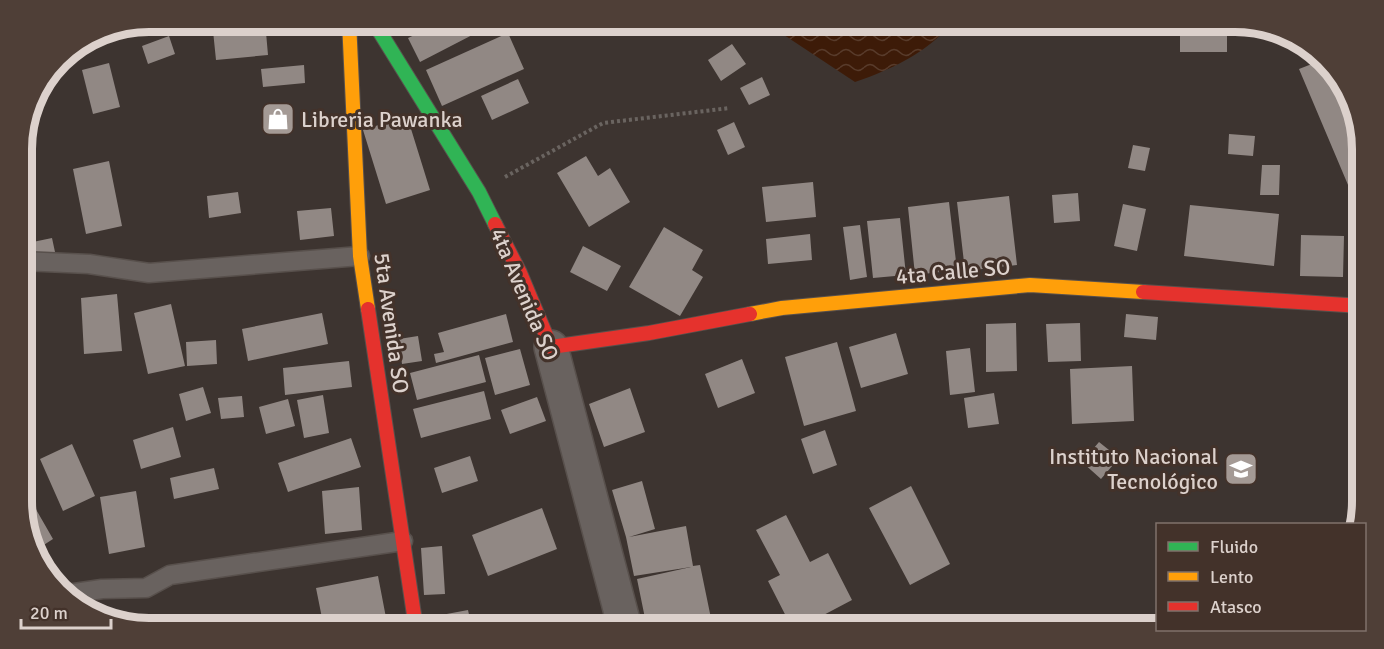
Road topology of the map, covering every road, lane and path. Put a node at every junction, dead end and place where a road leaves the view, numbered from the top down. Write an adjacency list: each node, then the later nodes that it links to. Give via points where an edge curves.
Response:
1 (350, 32): 5 (street, 5ta Avenida SO)
2 (380, 32): 4 (street, 4ta Avenida SO)
3 (730, 108): 4 (path, via 603,123)
4 (478, 192): 8 (street, 4ta Avenida SO, via 520,273)
5 (360, 256): 6 (lane, via 149,273 89,264); 9 (street, 5ta Avenida SO)
6 (32, 261)
7 (1352, 305): 8 (street, 4ta Calle SO, via 1030,285 782,308)
8 (551, 347): 12 (street, 4ta Avenida SO)
9 (403, 542): 10 (lane, via 170,575 146,588); 11 (street, 5ta Avenida SO)
10 (77, 593)
11 (414, 618)
12 (622, 618)

